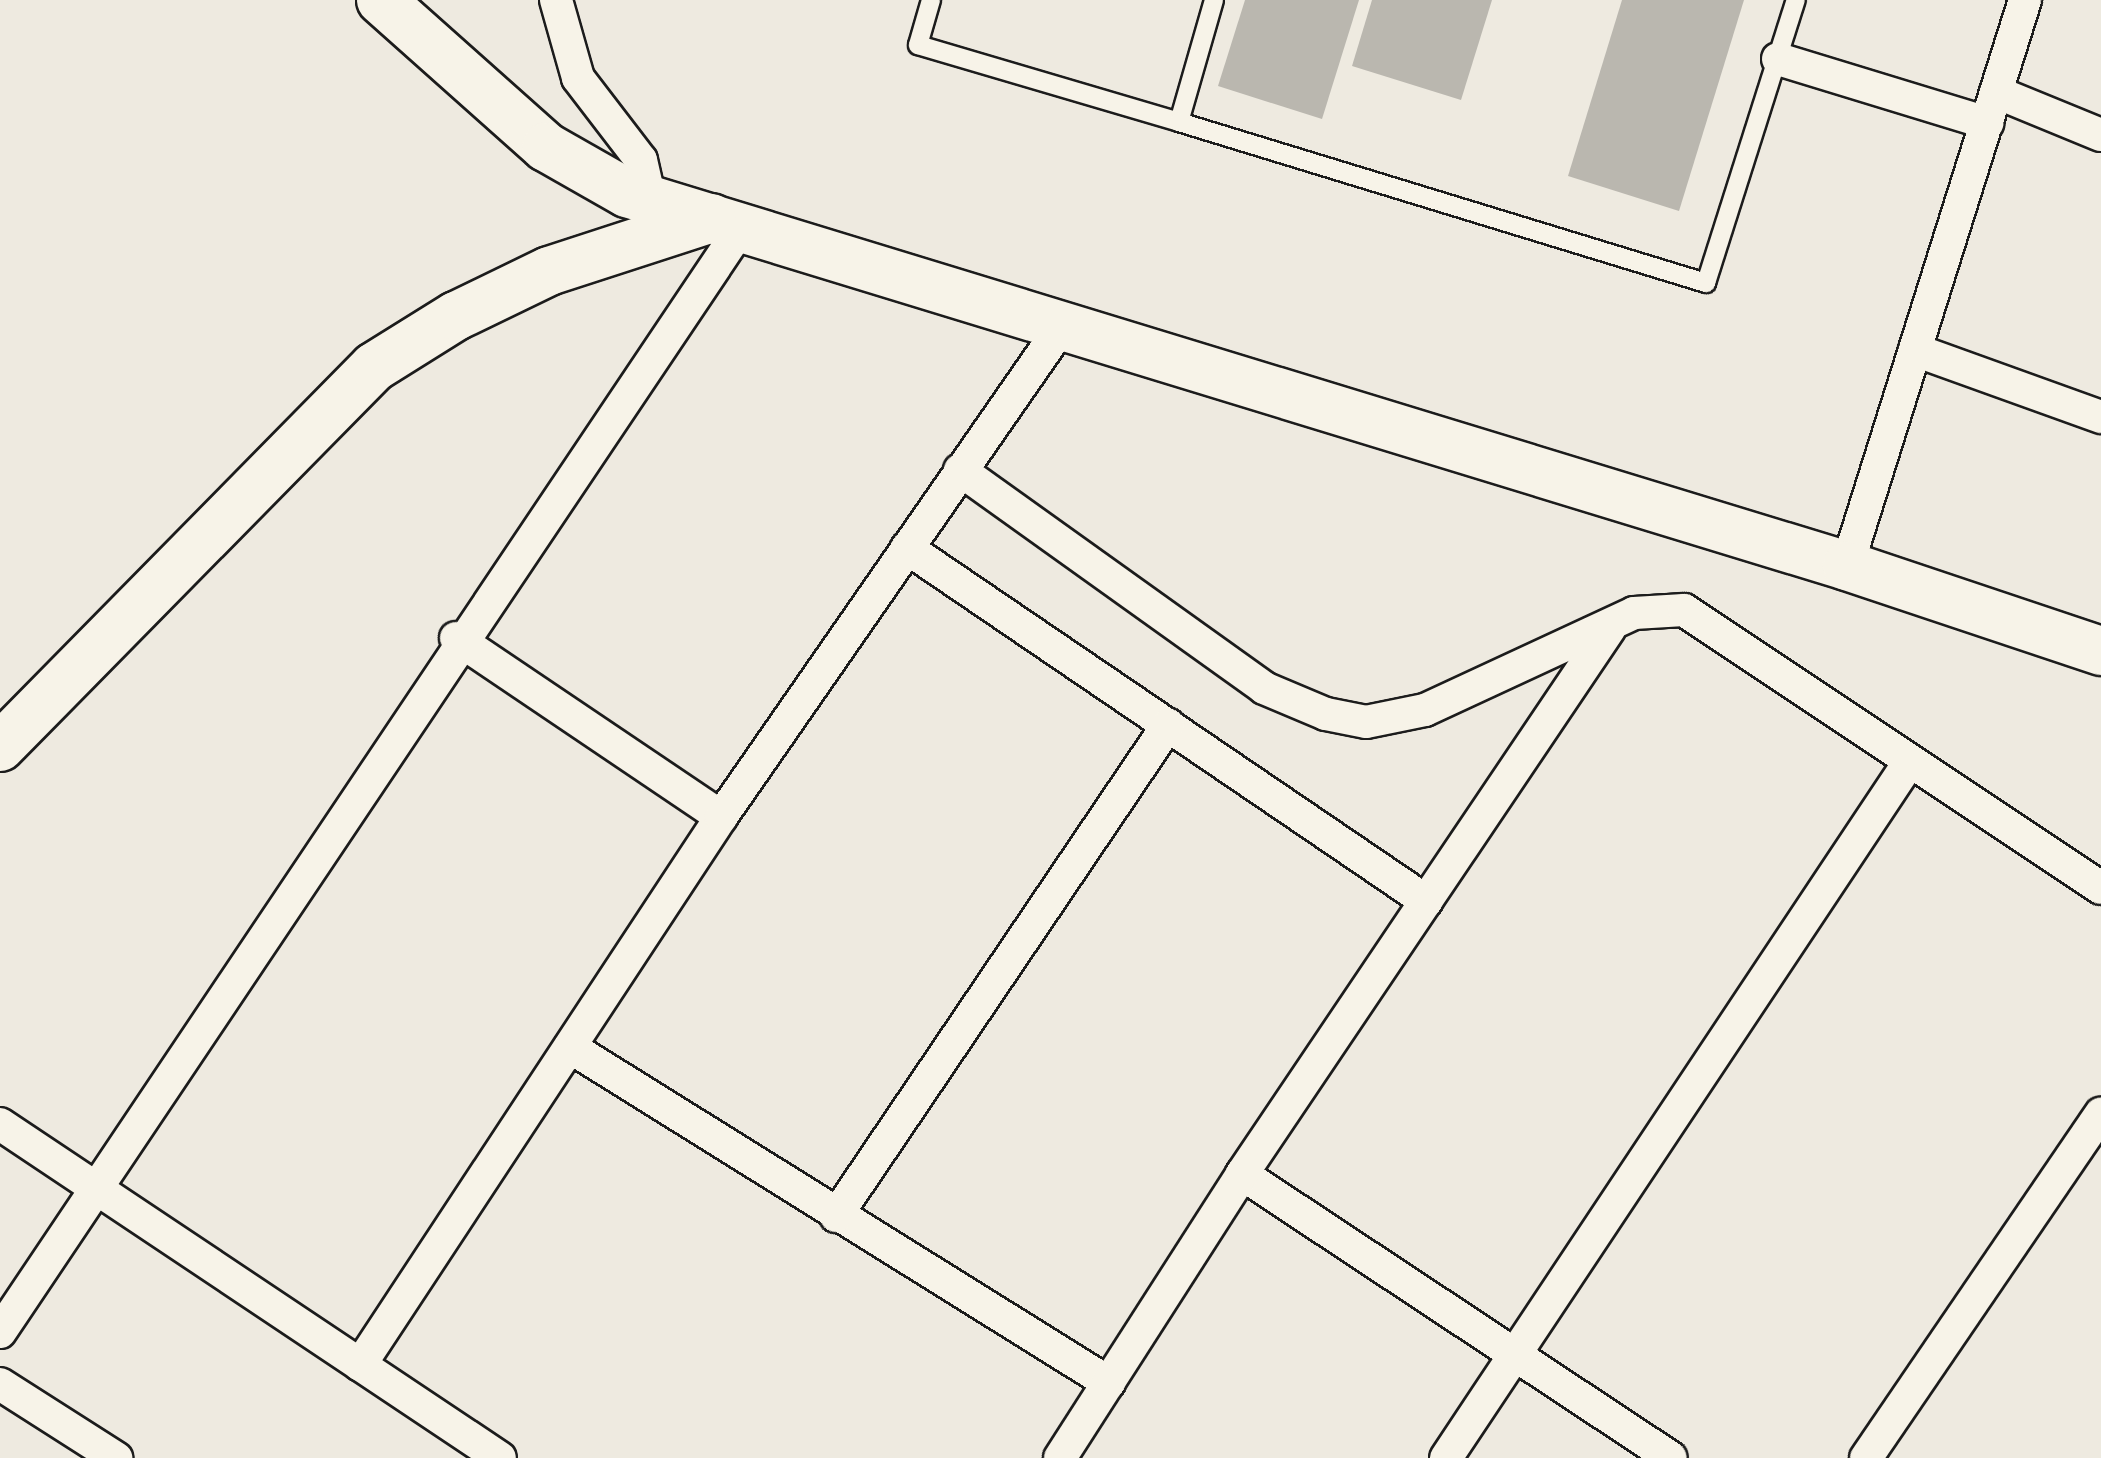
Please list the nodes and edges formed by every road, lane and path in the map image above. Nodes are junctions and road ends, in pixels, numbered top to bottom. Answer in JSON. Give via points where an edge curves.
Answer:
{"nodes":[{"id":1,"x":380,"y":0,"type":"edge"},
{"id":2,"x":556,"y":0,"type":"edge"},
{"id":3,"x":931,"y":0,"type":"edge"},
{"id":4,"x":1214,"y":0,"type":"edge"},
{"id":5,"x":1796,"y":0,"type":"edge"},
{"id":6,"x":2025,"y":0,"type":"edge"},
{"id":7,"x":1778,"y":59,"type":"junction"},
{"id":8,"x":1992,"y":108,"type":"junction"},
{"id":9,"x":1178,"y":122,"type":"junction"},
{"id":10,"x":2101,"y":134,"type":"edge"},
{"id":11,"x":650,"y":200,"type":"junction"},
{"id":12,"x":726,"y":223,"type":"junction"},
{"id":13,"x":1062,"y":326,"type":"junction"},
{"id":14,"x":1915,"y":350,"type":"junction"},
{"id":15,"x":2101,"y":417,"type":"edge"},
{"id":16,"x":960,"y":470,"type":"junction"},
{"id":17,"x":907,"y":548,"type":"junction"},
{"id":18,"x":1848,"y":566,"type":"junction"},
{"id":19,"x":1612,"y":624,"type":"junction"},
{"id":20,"x":459,"y":640,"type":"junction"},
{"id":21,"x":2101,"y":651,"type":"edge"},
{"id":22,"x":1168,"y":725,"type":"junction"},
{"id":23,"x":0,"y":746,"type":"edge"},
{"id":24,"x":1910,"y":761,"type":"junction"},
{"id":25,"x":721,"y":817,"type":"junction"},
{"id":26,"x":2101,"y":888,"type":"edge"},
{"id":27,"x":1426,"y":901,"type":"junction"},
{"id":28,"x":570,"y":1047,"type":"junction"},
{"id":29,"x":2101,"y":1112,"type":"edge"},
{"id":30,"x":0,"y":1124,"type":"edge"},
{"id":31,"x":1242,"y":1174,"type":"junction"},
{"id":32,"x":92,"y":1185,"type":"junction"},
{"id":33,"x":836,"y":1216,"type":"junction"},
{"id":34,"x":0,"y":1332,"type":"edge"},
{"id":35,"x":1515,"y":1354,"type":"junction"},
{"id":36,"x":360,"y":1365,"type":"junction"},
{"id":37,"x":1109,"y":1383,"type":"junction"},
{"id":38,"x":0,"y":1384,"type":"edge"},
{"id":39,"x":116,"y":1458,"type":"edge"},
{"id":40,"x":500,"y":1458,"type":"edge"},
{"id":41,"x":1060,"y":1458,"type":"edge"},
{"id":42,"x":1446,"y":1458,"type":"edge"},
{"id":43,"x":1671,"y":1458,"type":"edge"},
{"id":44,"x":1866,"y":1458,"type":"edge"}],
"edges":[{"from":1,"to":11,"type":"street","via":[[546,147]]},
{"from":2,"to":11,"type":"street","via":[[578,78],[642,160]]},
{"from":3,"to":9,"type":"lane","via":[[918,44]]},
{"from":4,"to":9,"type":"lane"},
{"from":5,"to":7,"type":"lane"},
{"from":6,"to":8,"type":"street"},
{"from":7,"to":8,"type":"street"},
{"from":7,"to":9,"type":"lane","via":[[1706,282]]},
{"from":8,"to":10,"type":"street"},
{"from":8,"to":14,"type":"street"},
{"from":11,"to":12,"type":"street"},
{"from":12,"to":13,"type":"street"},
{"from":12,"to":20,"type":"street"},
{"from":12,"to":23,"type":"street","via":[[549,271],[456,316],[374,368]]},
{"from":13,"to":16,"type":"street"},
{"from":13,"to":18,"type":"street"},
{"from":14,"to":15,"type":"street"},
{"from":14,"to":18,"type":"street"},
{"from":16,"to":17,"type":"street"},
{"from":16,"to":19,"type":"street","via":[[1264,688],[1326,714],[1366,722],[1424,710]]},
{"from":17,"to":22,"type":"street"},
{"from":17,"to":25,"type":"street"},
{"from":18,"to":21,"type":"street"},
{"from":19,"to":24,"type":"street","via":[[1634,614],[1684,610]]},
{"from":19,"to":27,"type":"street"},
{"from":20,"to":25,"type":"street"},
{"from":20,"to":32,"type":"street"},
{"from":22,"to":27,"type":"street"},
{"from":22,"to":33,"type":"street"},
{"from":24,"to":26,"type":"street"},
{"from":24,"to":35,"type":"street"},
{"from":25,"to":28,"type":"street"},
{"from":27,"to":31,"type":"street"},
{"from":28,"to":33,"type":"street"},
{"from":28,"to":36,"type":"street"},
{"from":29,"to":44,"type":"street"},
{"from":30,"to":32,"type":"street"},
{"from":31,"to":35,"type":"street"},
{"from":31,"to":37,"type":"street"},
{"from":32,"to":34,"type":"street"},
{"from":32,"to":36,"type":"street"},
{"from":33,"to":37,"type":"street"},
{"from":35,"to":42,"type":"street"},
{"from":35,"to":43,"type":"street"},
{"from":36,"to":40,"type":"street"},
{"from":37,"to":41,"type":"street"},
{"from":38,"to":39,"type":"street"}]}
